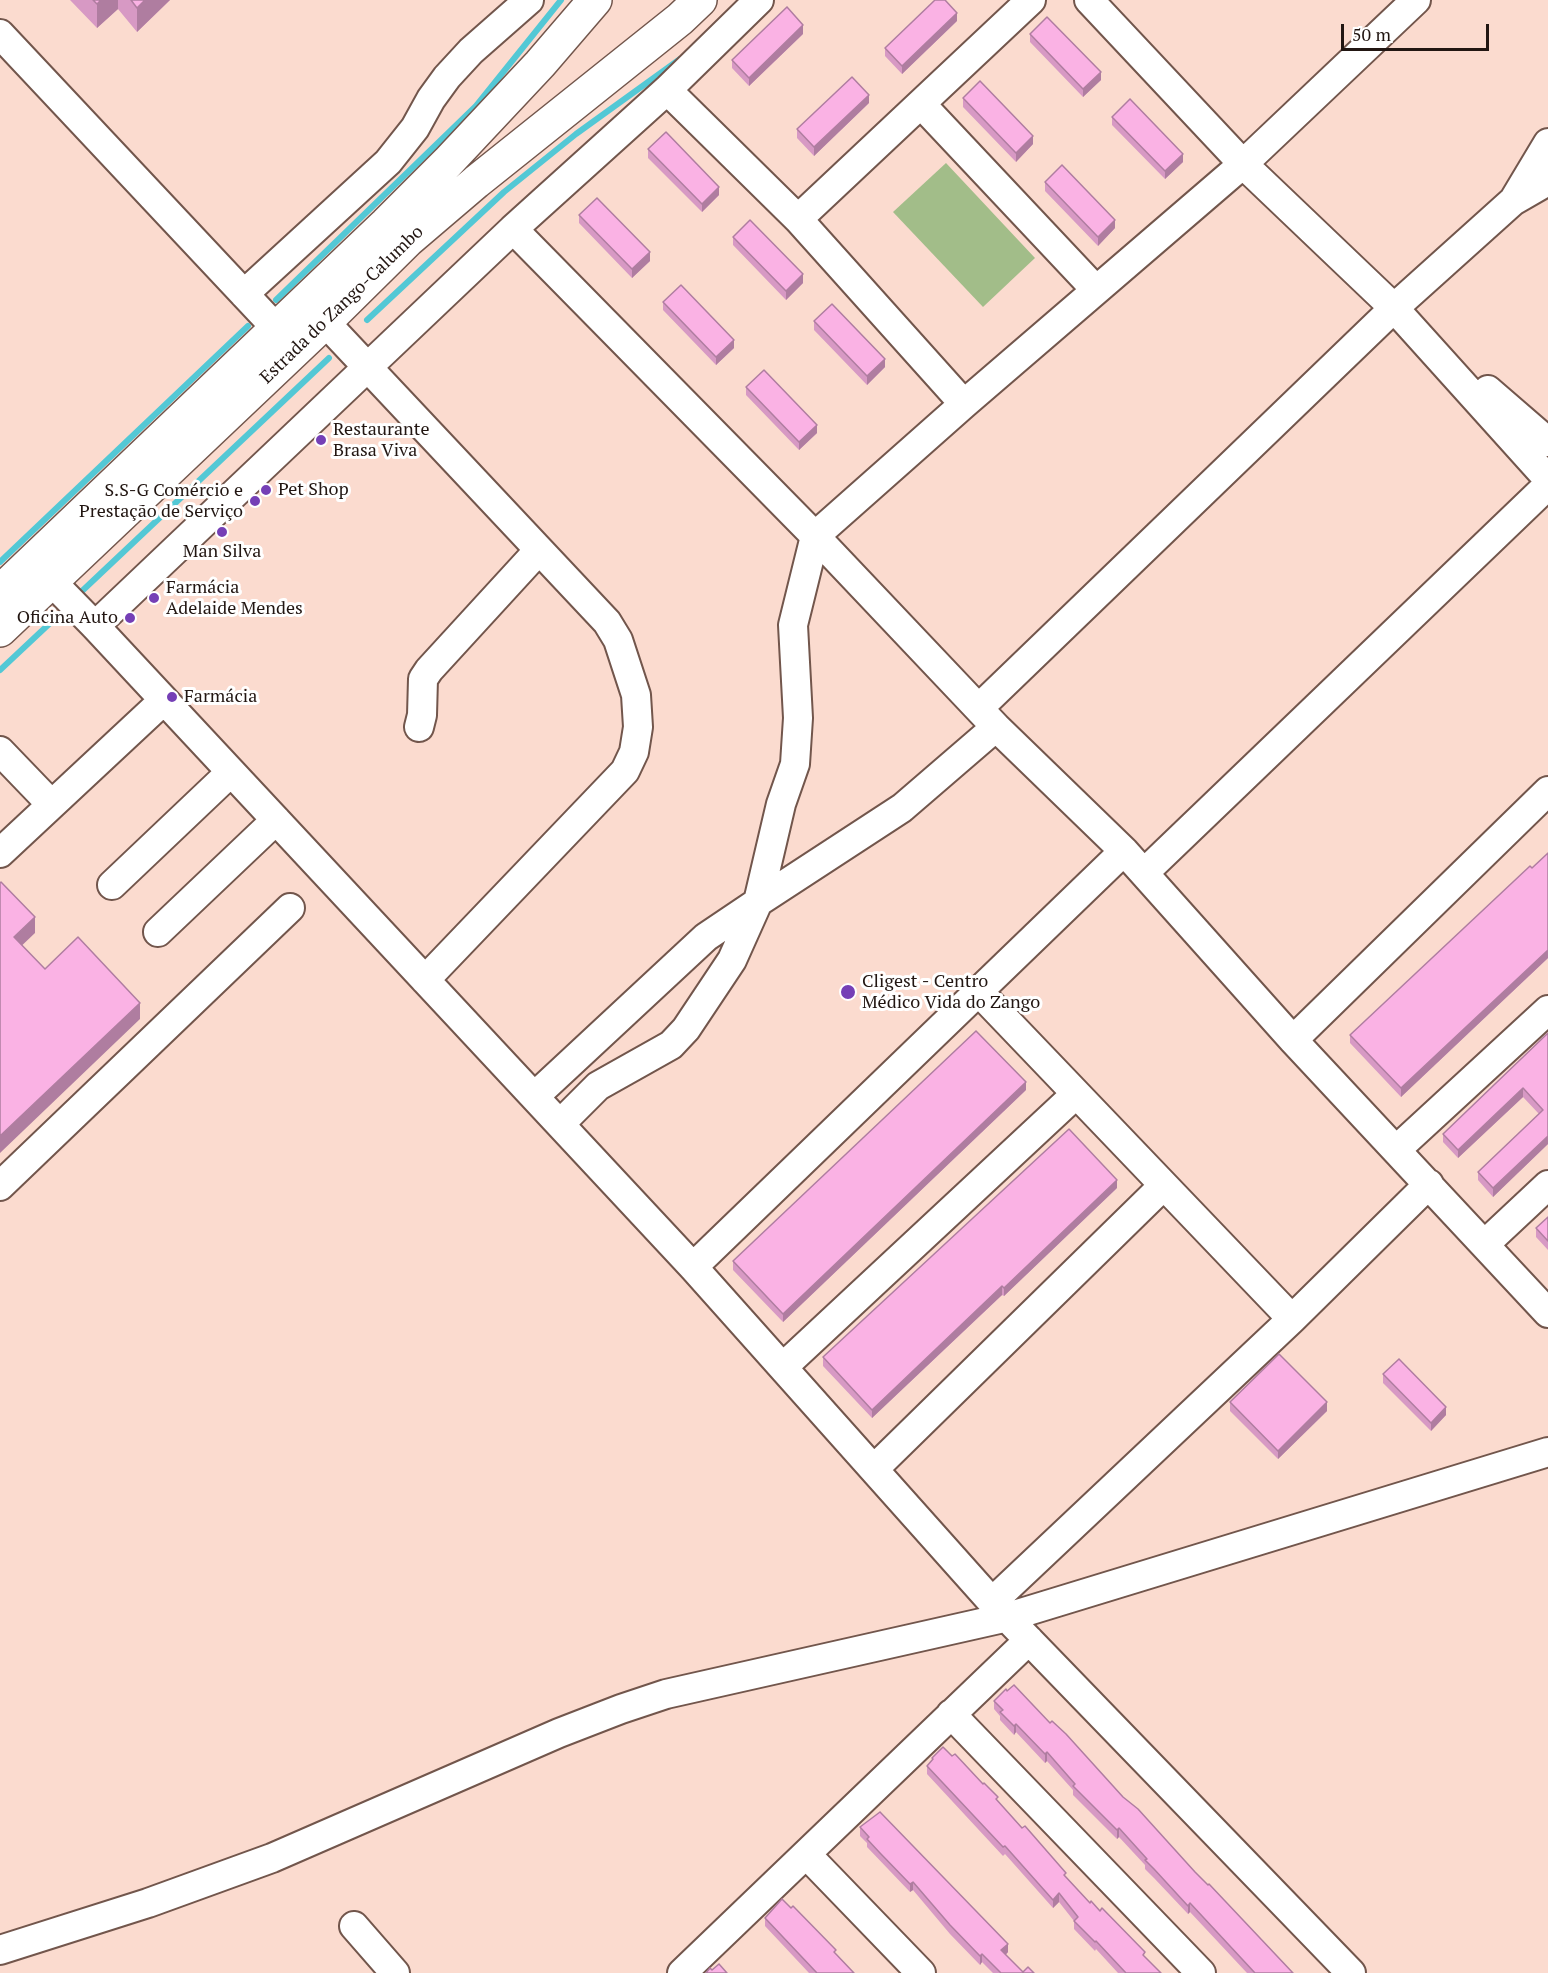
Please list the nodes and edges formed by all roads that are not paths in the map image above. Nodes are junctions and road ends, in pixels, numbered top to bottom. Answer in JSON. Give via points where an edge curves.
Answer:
{"nodes":[{"id":1,"x":530,"y":0,"type":"edge"},
{"id":2,"x":595,"y":0,"type":"edge"},
{"id":3,"x":759,"y":0,"type":"edge"},
{"id":4,"x":1031,"y":0,"type":"edge"},
{"id":5,"x":1089,"y":0,"type":"edge"},
{"id":6,"x":1406,"y":4,"type":"edge"},
{"id":7,"x":688,"y":6,"type":"edge"},
{"id":8,"x":0,"y":34,"type":"edge"},
{"id":9,"x":667,"y":90,"type":"junction"},
{"id":10,"x":921,"y":104,"type":"junction"},
{"id":11,"x":1548,"y":144,"type":"edge"},
{"id":12,"x":1243,"y":164,"type":"junction"},
{"id":13,"x":1548,"y":181,"type":"edge"},
{"id":14,"x":1513,"y":201,"type":"junction"},
{"id":15,"x":798,"y":219,"type":"junction"},
{"id":16,"x":513,"y":229,"type":"junction"},
{"id":17,"x":1096,"y":290,"type":"junction"},
{"id":18,"x":1394,"y":308,"type":"junction"},
{"id":19,"x":261,"y":312,"type":"junction"},
{"id":20,"x":346,"y":344,"type":"junction"},
{"id":21,"x":964,"y":404,"type":"junction"},
{"id":22,"x":1548,"y":441,"type":"edge"},
{"id":23,"x":1548,"y":479,"type":"edge"},
{"id":24,"x":1548,"y":485,"type":"edge"},
{"id":25,"x":815,"y":536,"type":"junction"},
{"id":26,"x":539,"y":550,"type":"junction"},
{"id":27,"x":0,"y":592,"type":"edge"},
{"id":28,"x":73,"y":603,"type":"junction"},
{"id":29,"x":0,"y":630,"type":"edge"},
{"id":30,"x":164,"y":700,"type":"junction"},
{"id":31,"x":987,"y":717,"type":"junction"},
{"id":32,"x":419,"y":727,"type":"dead end"},
{"id":33,"x":0,"y":751,"type":"edge"},
{"id":34,"x":231,"y":772,"type":"junction"},
{"id":35,"x":1548,"y":791,"type":"edge"},
{"id":36,"x":51,"y":804,"type":"junction"},
{"id":37,"x":276,"y":820,"type":"junction"},
{"id":38,"x":4,"y":842,"type":"edge"},
{"id":39,"x":1124,"y":851,"type":"junction"},
{"id":40,"x":1144,"y":873,"type":"junction"},
{"id":41,"x":112,"y":885,"type":"dead end"},
{"id":42,"x":758,"y":902,"type":"junction"},
{"id":43,"x":290,"y":908,"type":"dead end"},
{"id":44,"x":158,"y":932,"type":"dead end"},
{"id":45,"x":425,"y":980,"type":"junction"},
{"id":46,"x":979,"y":992,"type":"junction"},
{"id":47,"x":1548,"y":1010,"type":"edge"},
{"id":48,"x":1293,"y":1040,"type":"junction"},
{"id":49,"x":593,"y":1055,"type":"junction"},
{"id":50,"x":652,"y":1055,"type":"junction"},
{"id":51,"x":598,"y":1086,"type":"junction"},
{"id":52,"x":1076,"y":1094,"type":"junction"},
{"id":53,"x":535,"y":1096,"type":"junction"},
{"id":54,"x":560,"y":1124,"type":"junction"},
{"id":55,"x":1396,"y":1150,"type":"junction"},
{"id":56,"x":1428,"y":1184,"type":"junction"},
{"id":57,"x":1548,"y":1185,"type":"edge"},
{"id":58,"x":0,"y":1186,"type":"edge"},
{"id":59,"x":1163,"y":1186,"type":"junction"},
{"id":60,"x":1485,"y":1244,"type":"junction"},
{"id":61,"x":693,"y":1267,"type":"junction"},
{"id":62,"x":1548,"y":1313,"type":"edge"},
{"id":63,"x":1292,"y":1319,"type":"junction"},
{"id":64,"x":783,"y":1367,"type":"junction"},
{"id":65,"x":1548,"y":1452,"type":"edge"},
{"id":66,"x":874,"y":1469,"type":"junction"},
{"id":67,"x":1000,"y":1609,"type":"junction"},
{"id":68,"x":1029,"y":1640,"type":"junction"},
{"id":69,"x":951,"y":1714,"type":"junction"},
{"id":70,"x":807,"y":1855,"type":"junction"},
{"id":71,"x":354,"y":1926,"type":"dead end"},
{"id":72,"x":0,"y":1950,"type":"edge"},
{"id":73,"x":395,"y":1973,"type":"edge"},
{"id":74,"x":682,"y":1973,"type":"edge"},
{"id":75,"x":921,"y":1973,"type":"edge"},
{"id":76,"x":1202,"y":1973,"type":"edge"},
{"id":77,"x":1352,"y":1973,"type":"edge"}],
"edges":[{"from":1,"to":19,"type":"street","via":[[447,77],[415,128]]},
{"from":2,"to":19,"type":"main road","via":[[448,162]]},
{"from":3,"to":9,"type":"street"},
{"from":4,"to":10,"type":"street"},
{"from":5,"to":12,"type":"street"},
{"from":6,"to":12,"type":"street"},
{"from":7,"to":20,"type":"main road","name":"Estrada do Zango-Calumbo","via":[[408,240]]},
{"from":8,"to":19,"type":"street"},
{"from":9,"to":15,"type":"street"},
{"from":9,"to":16,"type":"street"},
{"from":10,"to":15,"type":"street"},
{"from":10,"to":17,"type":"street"},
{"from":11,"to":14,"type":"street"},
{"from":12,"to":17,"type":"street"},
{"from":12,"to":18,"type":"street"},
{"from":13,"to":14,"type":"street"},
{"from":14,"to":18,"type":"street"},
{"from":15,"to":21,"type":"street"},
{"from":16,"to":20,"type":"street"},
{"from":16,"to":25,"type":"street"},
{"from":17,"to":21,"type":"street"},
{"from":18,"to":22,"type":"street"},
{"from":18,"to":23,"type":"street"},
{"from":18,"to":31,"type":"street"},
{"from":19,"to":27,"type":"main road"},
{"from":20,"to":26,"type":"street"},
{"from":20,"to":28,"type":"main road","name":"Estrada do Zango-Calumbo"},
{"from":20,"to":28,"type":"street"},
{"from":21,"to":25,"type":"street"},
{"from":24,"to":40,"type":"street"},
{"from":25,"to":31,"type":"street"},
{"from":25,"to":42,"type":"street","via":[[793,625],[798,718],[795,764],[781,804]]},
{"from":26,"to":32,"type":"street","via":[[429,670],[423,679]]},
{"from":26,"to":45,"type":"street","via":[[618,640],[636,695],[638,727],[634,752],[625,771]]},
{"from":28,"to":29,"type":"main road","name":"Estrada do Zango-Calumbo"},
{"from":28,"to":30,"type":"street"},
{"from":30,"to":34,"type":"street"},
{"from":30,"to":36,"type":"street"},
{"from":31,"to":39,"type":"street"},
{"from":31,"to":42,"type":"street","via":[[902,808]]},
{"from":33,"to":36,"type":"street"},
{"from":34,"to":37,"type":"street"},
{"from":34,"to":41,"type":"street"},
{"from":35,"to":48,"type":"street"},
{"from":36,"to":38,"type":"street"},
{"from":37,"to":44,"type":"street"},
{"from":37,"to":45,"type":"street"},
{"from":39,"to":40,"type":"street"},
{"from":39,"to":46,"type":"street"},
{"from":40,"to":48,"type":"street"},
{"from":42,"to":49,"type":"street","via":[[706,937],[617,1019]]},
{"from":42,"to":50,"type":"street","via":[[732,960],[686,1029],[671,1045]]},
{"from":43,"to":58,"type":"street"},
{"from":45,"to":53,"type":"street"},
{"from":46,"to":52,"type":"street"},
{"from":46,"to":61,"type":"street"},
{"from":47,"to":55,"type":"street"},
{"from":48,"to":55,"type":"street"},
{"from":49,"to":50,"type":"street"},
{"from":49,"to":51,"type":"street"},
{"from":49,"to":53,"type":"street"},
{"from":50,"to":51,"type":"street"},
{"from":51,"to":54,"type":"street"},
{"from":52,"to":59,"type":"street"},
{"from":52,"to":64,"type":"street"},
{"from":53,"to":54,"type":"street"},
{"from":54,"to":61,"type":"street"},
{"from":55,"to":56,"type":"street"},
{"from":56,"to":60,"type":"street"},
{"from":56,"to":63,"type":"street"},
{"from":57,"to":60,"type":"street"},
{"from":59,"to":63,"type":"street"},
{"from":59,"to":66,"type":"street"},
{"from":60,"to":62,"type":"street"},
{"from":61,"to":64,"type":"street"},
{"from":63,"to":67,"type":"street"},
{"from":64,"to":66,"type":"street"},
{"from":65,"to":67,"type":"street"},
{"from":66,"to":67,"type":"street"},
{"from":67,"to":68,"type":"street"},
{"from":67,"to":72,"type":"street","via":[[666,1694],[621,1709],[272,1858]]},
{"from":68,"to":69,"type":"street"},
{"from":68,"to":77,"type":"street"},
{"from":69,"to":70,"type":"street"},
{"from":69,"to":76,"type":"street"},
{"from":70,"to":74,"type":"street"},
{"from":70,"to":75,"type":"street"},
{"from":71,"to":73,"type":"street"}]}
